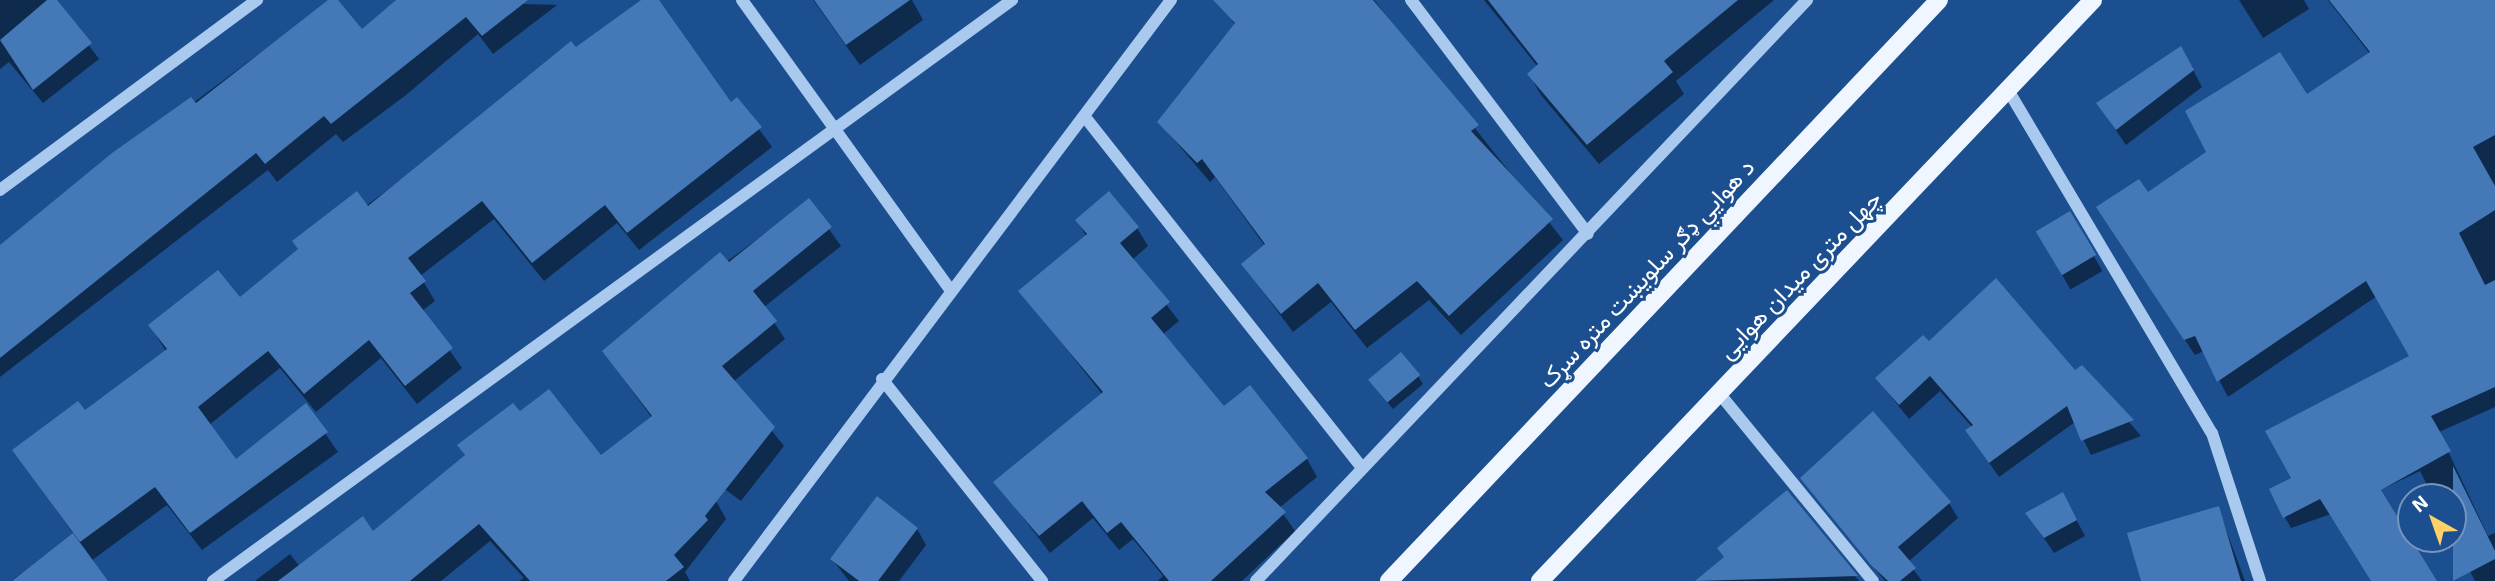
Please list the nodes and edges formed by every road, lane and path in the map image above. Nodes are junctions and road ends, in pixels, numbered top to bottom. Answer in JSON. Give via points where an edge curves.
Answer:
{"nodes":[{"id":1,"x":257,"y":0,"type":"edge"},
{"id":2,"x":742,"y":0,"type":"edge"},
{"id":3,"x":1012,"y":0,"type":"edge"},
{"id":4,"x":1171,"y":0,"type":"edge"},
{"id":5,"x":1411,"y":0,"type":"edge"},
{"id":6,"x":1807,"y":0,"type":"edge"},
{"id":7,"x":1939,"y":0,"type":"edge"},
{"id":8,"x":2093,"y":0,"type":"edge"},
{"id":9,"x":2008,"y":90,"type":"junction"},
{"id":10,"x":1085,"y":117,"type":"junction"},
{"id":11,"x":834,"y":128,"type":"junction"},
{"id":12,"x":0,"y":190,"type":"edge"},
{"id":13,"x":1588,"y":234,"type":"junction"},
{"id":14,"x":949,"y":288,"type":"junction"},
{"id":15,"x":882,"y":379,"type":"junction"},
{"id":16,"x":1719,"y":393,"type":"junction"},
{"id":17,"x":1361,"y":467,"type":"junction"},
{"id":18,"x":213,"y":581,"type":"edge"},
{"id":19,"x":734,"y":581,"type":"edge"},
{"id":20,"x":1042,"y":581,"type":"edge"},
{"id":21,"x":1256,"y":581,"type":"edge"},
{"id":22,"x":1390,"y":581,"type":"edge"},
{"id":23,"x":1540,"y":581,"type":"edge"},
{"id":24,"x":1873,"y":581,"type":"edge"},
{"id":25,"x":2260,"y":581,"type":"edge"}],
"edges":[{"from":1,"to":12,"type":"street"},
{"from":2,"to":11,"type":"street"},
{"from":3,"to":11,"type":"street"},
{"from":4,"to":10,"type":"street"},
{"from":5,"to":13,"type":"street"},
{"from":6,"to":13,"type":"street"},
{"from":7,"to":22,"type":"main road","name":"د هوايي ډګر سلویښت متره سړک"},
{"from":8,"to":9,"type":"main road","name":"چهل متری میدان هوایی"},
{"from":9,"to":16,"type":"main road","name":"چهل متری میدان هوایی"},
{"from":9,"to":25,"type":"street","via":[[2212,433]]},
{"from":10,"to":14,"type":"street"},
{"from":10,"to":17,"type":"street"},
{"from":11,"to":14,"type":"street"},
{"from":11,"to":18,"type":"street"},
{"from":13,"to":17,"type":"street"},
{"from":14,"to":15,"type":"street"},
{"from":15,"to":19,"type":"street"},
{"from":15,"to":20,"type":"street"},
{"from":16,"to":23,"type":"main road","name":"چهل متری میدان هوایی"},
{"from":16,"to":24,"type":"street"},
{"from":17,"to":21,"type":"street"}]}
